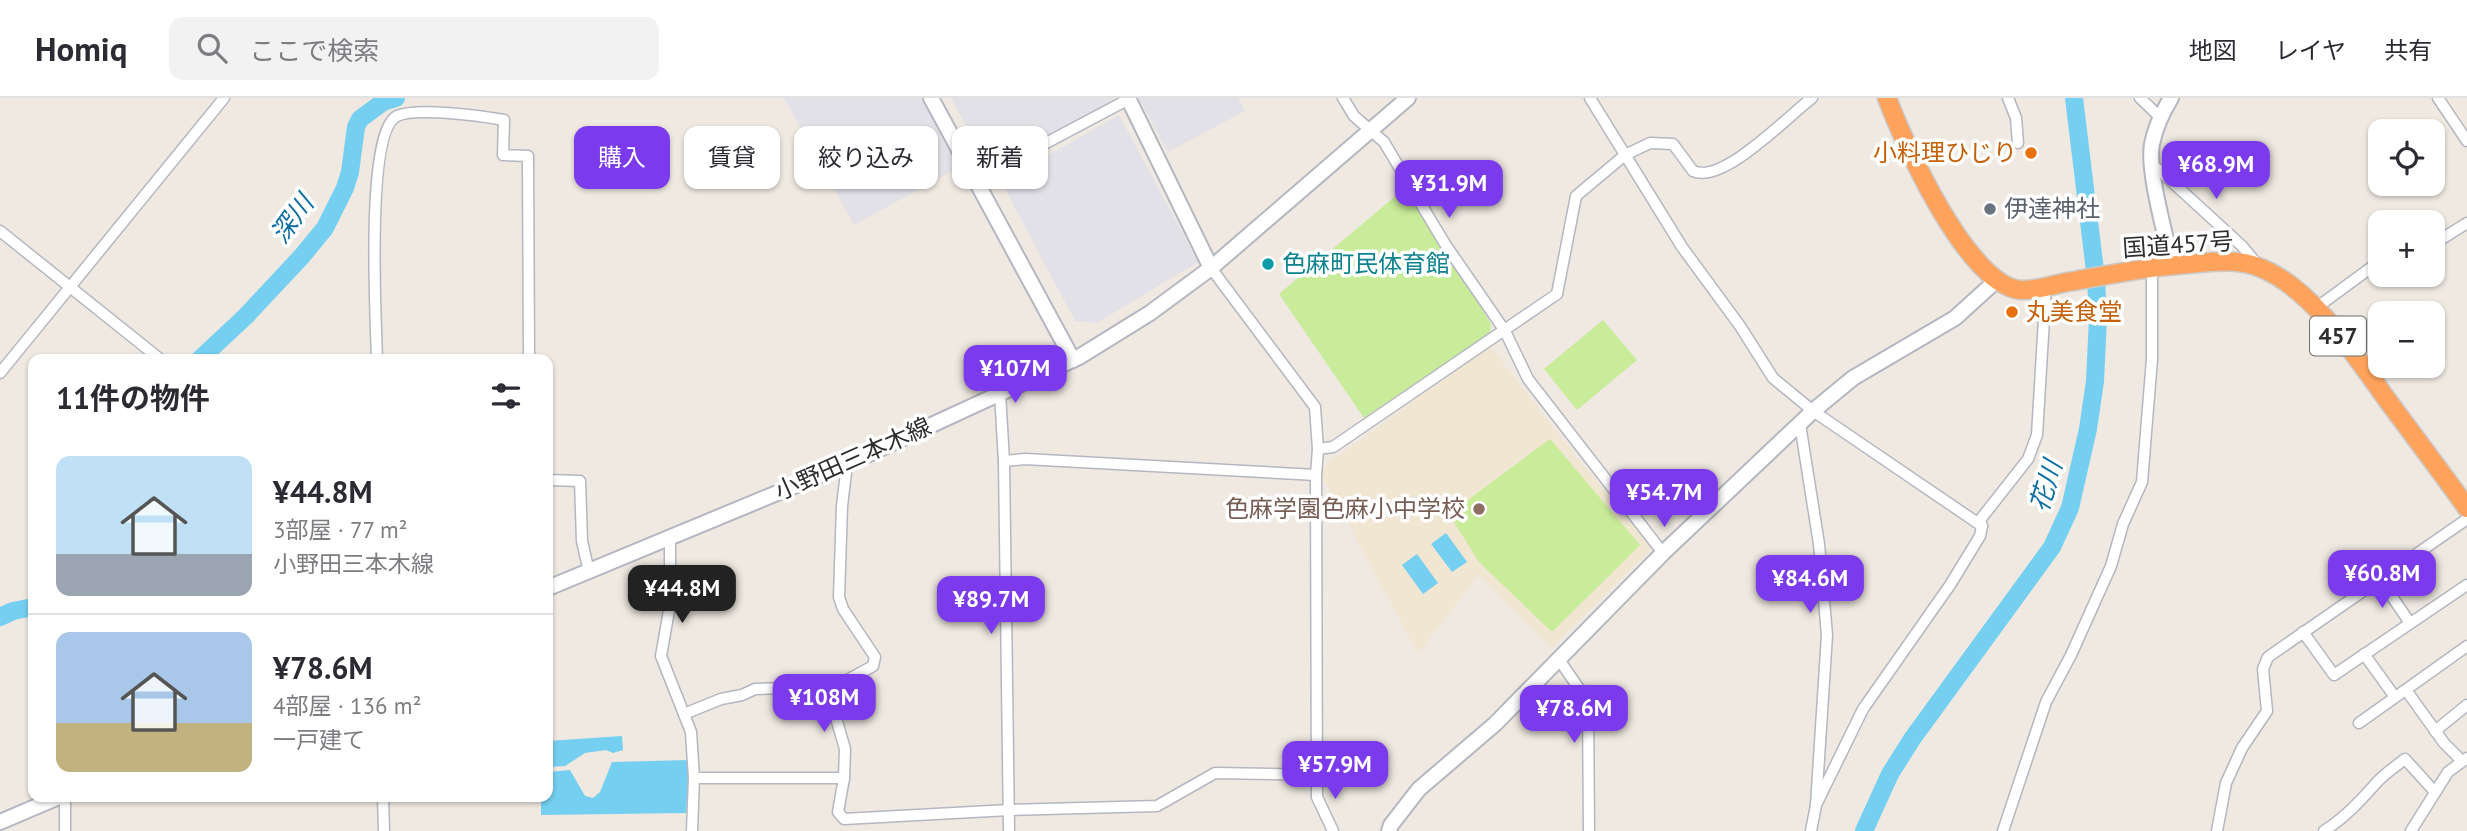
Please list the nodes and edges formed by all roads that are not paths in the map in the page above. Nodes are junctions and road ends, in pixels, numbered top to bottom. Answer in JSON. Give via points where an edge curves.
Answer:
{"nodes":[{"id":1,"x":225,"y":98,"type":"edge"},
{"id":2,"x":931,"y":98,"type":"edge"},
{"id":3,"x":1128,"y":98,"type":"edge"},
{"id":4,"x":1343,"y":98,"type":"edge"},
{"id":5,"x":1408,"y":98,"type":"edge"},
{"id":6,"x":1590,"y":98,"type":"edge"},
{"id":7,"x":1812,"y":98,"type":"edge"},
{"id":8,"x":1887,"y":98,"type":"edge"},
{"id":9,"x":2008,"y":98,"type":"edge"},
{"id":10,"x":2140,"y":98,"type":"edge"},
{"id":11,"x":2171,"y":98,"type":"edge"},
{"id":12,"x":2438,"y":98,"type":"edge"},
{"id":13,"x":2161,"y":118,"type":"junction"},
{"id":14,"x":1370,"y":130,"type":"junction"},
{"id":15,"x":952,"y":136,"type":"edge"},
{"id":16,"x":1048,"y":141,"type":"edge"},
{"id":17,"x":2467,"y":141,"type":"edge"},
{"id":18,"x":2018,"y":144,"type":"dead end"},
{"id":19,"x":1625,"y":155,"type":"junction"},
{"id":20,"x":2152,"y":168,"type":"junction"},
{"id":21,"x":981,"y":189,"type":"edge"},
{"id":22,"x":2467,"y":223,"type":"edge"},
{"id":23,"x":0,"y":231,"type":"edge"},
{"id":24,"x":2445,"y":237,"type":"edge"},
{"id":25,"x":2172,"y":265,"type":"junction"},
{"id":26,"x":2152,"y":267,"type":"junction"},
{"id":27,"x":2259,"y":267,"type":"junction"},
{"id":28,"x":1210,"y":268,"type":"junction"},
{"id":29,"x":2368,"y":270,"type":"edge"},
{"id":30,"x":1998,"y":279,"type":"junction"},
{"id":31,"x":68,"y":286,"type":"junction"},
{"id":32,"x":2046,"y":286,"type":"junction"},
{"id":33,"x":2316,"y":308,"type":"junction"},
{"id":34,"x":1505,"y":331,"type":"junction"},
{"id":35,"x":154,"y":354,"type":"edge"},
{"id":36,"x":377,"y":354,"type":"edge"},
{"id":37,"x":529,"y":354,"type":"edge"},
{"id":38,"x":1073,"y":360,"type":"junction"},
{"id":39,"x":0,"y":373,"type":"edge"},
{"id":40,"x":1000,"y":393,"type":"junction"},
{"id":41,"x":1813,"y":411,"type":"junction"},
{"id":42,"x":1800,"y":424,"type":"junction"},
{"id":43,"x":1318,"y":450,"type":"junction"},
{"id":44,"x":1004,"y":461,"type":"junction"},
{"id":45,"x":846,"y":464,"type":"junction"},
{"id":46,"x":1316,"y":475,"type":"junction"},
{"id":47,"x":553,"y":480,"type":"edge"},
{"id":48,"x":2467,"y":508,"type":"edge"},
{"id":49,"x":2467,"y":519,"type":"edge"},
{"id":50,"x":1982,"y":526,"type":"junction"},
{"id":51,"x":670,"y":537,"type":"junction"},
{"id":52,"x":1663,"y":553,"type":"junction"},
{"id":53,"x":589,"y":572,"type":"junction"},
{"id":54,"x":2379,"y":579,"type":"junction"},
{"id":55,"x":2467,"y":585,"type":"edge"},
{"id":56,"x":553,"y":586,"type":"edge"},
{"id":57,"x":2410,"y":623,"type":"junction"},
{"id":58,"x":2303,"y":632,"type":"junction"},
{"id":59,"x":2467,"y":646,"type":"edge"},
{"id":60,"x":2364,"y":654,"type":"junction"},
{"id":61,"x":1558,"y":658,"type":"junction"},
{"id":62,"x":827,"y":687,"type":"junction"},
{"id":63,"x":2406,"y":690,"type":"junction"},
{"id":64,"x":2395,"y":697,"type":"junction"},
{"id":65,"x":2467,"y":705,"type":"edge"},
{"id":66,"x":684,"y":714,"type":"junction"},
{"id":67,"x":2359,"y":723,"type":"dead end"},
{"id":68,"x":2435,"y":730,"type":"junction"},
{"id":69,"x":2465,"y":760,"type":"edge"},
{"id":70,"x":1319,"y":775,"type":"junction"},
{"id":71,"x":694,"y":778,"type":"junction"},
{"id":72,"x":844,"y":778,"type":"junction"},
{"id":73,"x":2434,"y":791,"type":"junction"},
{"id":74,"x":48,"y":802,"type":"edge"},
{"id":75,"x":63,"y":802,"type":"edge"},
{"id":76,"x":383,"y":802,"type":"edge"},
{"id":77,"x":1816,"y":805,"type":"junction"},
{"id":78,"x":1009,"y":810,"type":"junction"},
{"id":79,"x":0,"y":822,"type":"edge"},
{"id":80,"x":65,"y":831,"type":"edge"},
{"id":81,"x":384,"y":831,"type":"edge"},
{"id":82,"x":692,"y":831,"type":"edge"},
{"id":83,"x":1009,"y":831,"type":"edge"},
{"id":84,"x":1333,"y":831,"type":"edge"},
{"id":85,"x":1389,"y":831,"type":"edge"},
{"id":86,"x":1589,"y":831,"type":"edge"},
{"id":87,"x":1811,"y":831,"type":"edge"},
{"id":88,"x":2003,"y":831,"type":"edge"},
{"id":89,"x":2217,"y":831,"type":"edge"},
{"id":90,"x":2324,"y":831,"type":"edge"},
{"id":91,"x":2411,"y":831,"type":"edge"}],
"edges":[{"from":1,"to":31,"type":"street"},
{"from":2,"to":15,"type":"street"},
{"from":3,"to":16,"type":"street"},
{"from":3,"to":28,"type":"street"},
{"from":4,"to":14,"type":"street"},
{"from":5,"to":14,"type":"street","name":"小野田三本木線"},
{"from":6,"to":19,"type":"street"},
{"from":7,"to":19,"type":"street","via":[[1768,137],[1707,174],[1693,171],[1672,144],[1650,143]]},
{"from":8,"to":30,"type":"highway","name":"国道457号","number":"457","via":[[1921,175],[1949,223],[1971,254]]},
{"from":9,"to":18,"type":"street","via":[[2016,118]]},
{"from":10,"to":13,"type":"street"},
{"from":11,"to":13,"type":"street"},
{"from":12,"to":17,"type":"street"},
{"from":13,"to":20,"type":"street","via":[[2152,145]]},
{"from":14,"to":28,"type":"street","name":"小野田三本木線"},
{"from":14,"to":34,"type":"street","via":[[1384,142],[1445,244]]},
{"from":19,"to":34,"type":"street","via":[[1576,196],[1558,294]]},
{"from":19,"to":41,"type":"street","via":[[1773,378]]},
{"from":20,"to":25,"type":"street"},
{"from":20,"to":27,"type":"street","via":[[2242,246]]},
{"from":21,"to":38,"type":"street"},
{"from":22,"to":24,"type":"street"},
{"from":23,"to":31,"type":"street"},
{"from":25,"to":26,"type":"highway","name":"国道457号","number":"457"},
{"from":25,"to":27,"type":"highway","name":"国道457号","number":"457","via":[[2225,262]]},
{"from":26,"to":32,"type":"highway","name":"国道457号","number":"457"},
{"from":26,"to":88,"type":"street","via":[[2152,359],[2143,482],[2123,524],[2111,566],[2046,702]]},
{"from":27,"to":33,"type":"highway","name":"国道457号","number":"457"},
{"from":28,"to":38,"type":"street","name":"小野田三本木線","via":[[1150,313]]},
{"from":28,"to":43,"type":"street","via":[[1315,407]]},
{"from":29,"to":33,"type":"street"},
{"from":30,"to":32,"type":"highway","name":"国道457号","number":"457","via":[[2019,290]]},
{"from":30,"to":41,"type":"street","via":[[1955,318],[1853,378]]},
{"from":31,"to":35,"type":"street"},
{"from":31,"to":39,"type":"street"},
{"from":32,"to":50,"type":"street","via":[[2037,435],[2028,459],[1980,520]]},
{"from":33,"to":48,"type":"highway","name":"国道457号","number":"457"},
{"from":34,"to":43,"type":"street","via":[[1333,447]]},
{"from":34,"to":52,"type":"street","via":[[1528,379]]},
{"from":36,"to":37,"type":"street","via":[[375,236],[380,146],[396,117],[423,113],[504,120],[503,155],[528,156]]},
{"from":38,"to":40,"type":"street","name":"小野田三本木線"},
{"from":40,"to":44,"type":"street"},
{"from":40,"to":45,"type":"street","name":"小野田三本木線"},
{"from":41,"to":42,"type":"street"},
{"from":41,"to":50,"type":"street"},
{"from":42,"to":52,"type":"street"},
{"from":42,"to":77,"type":"street","via":[[1819,544],[1827,635]]},
{"from":43,"to":46,"type":"street"},
{"from":44,"to":46,"type":"street"},
{"from":44,"to":78,"type":"street"},
{"from":45,"to":51,"type":"street","name":"小野田三本木線"},
{"from":45,"to":62,"type":"street","via":[[839,597],[875,657],[873,666]]},
{"from":46,"to":70,"type":"street"},
{"from":47,"to":53,"type":"street","via":[[580,481],[582,541]]},
{"from":49,"to":54,"type":"street"},
{"from":50,"to":77,"type":"street","via":[[1950,585],[1863,709]]},
{"from":51,"to":53,"type":"street","name":"小野田三本木線"},
{"from":51,"to":66,"type":"street","via":[[670,605],[661,656]]},
{"from":52,"to":61,"type":"street"},
{"from":53,"to":56,"type":"street","name":"小野田三本木線"},
{"from":54,"to":57,"type":"street"},
{"from":54,"to":58,"type":"street"},
{"from":55,"to":57,"type":"street"},
{"from":57,"to":60,"type":"street"},
{"from":58,"to":60,"type":"street","via":[[2334,675]]},
{"from":58,"to":89,"type":"street","via":[[2265,662],[2267,711],[2249,735],[2226,783]]},
{"from":59,"to":63,"type":"street"},
{"from":60,"to":64,"type":"street"},
{"from":61,"to":85,"type":"street","via":[[1495,724],[1419,789]]},
{"from":61,"to":86,"type":"street","via":[[1588,702]]},
{"from":62,"to":66,"type":"street","via":[[755,689]]},
{"from":62,"to":72,"type":"street","via":[[845,749]]},
{"from":63,"to":64,"type":"street"},
{"from":63,"to":68,"type":"street"},
{"from":64,"to":67,"type":"street"},
{"from":65,"to":68,"type":"street"},
{"from":66,"to":71,"type":"street","via":[[691,732]]},
{"from":68,"to":69,"type":"street"},
{"from":69,"to":73,"type":"street","via":[[2448,772]]},
{"from":70,"to":78,"type":"street","via":[[1215,773],[1157,806]]},
{"from":70,"to":84,"type":"street","via":[[1319,803]]},
{"from":71,"to":72,"type":"street"},
{"from":71,"to":82,"type":"street"},
{"from":72,"to":78,"type":"street","via":[[838,812],[844,819]]},
{"from":73,"to":90,"type":"street","via":[[2405,759],[2341,821]]},
{"from":73,"to":91,"type":"street"},
{"from":74,"to":79,"type":"street"},
{"from":75,"to":80,"type":"street"},
{"from":76,"to":81,"type":"street"},
{"from":77,"to":87,"type":"street"},
{"from":78,"to":83,"type":"street"}]}
